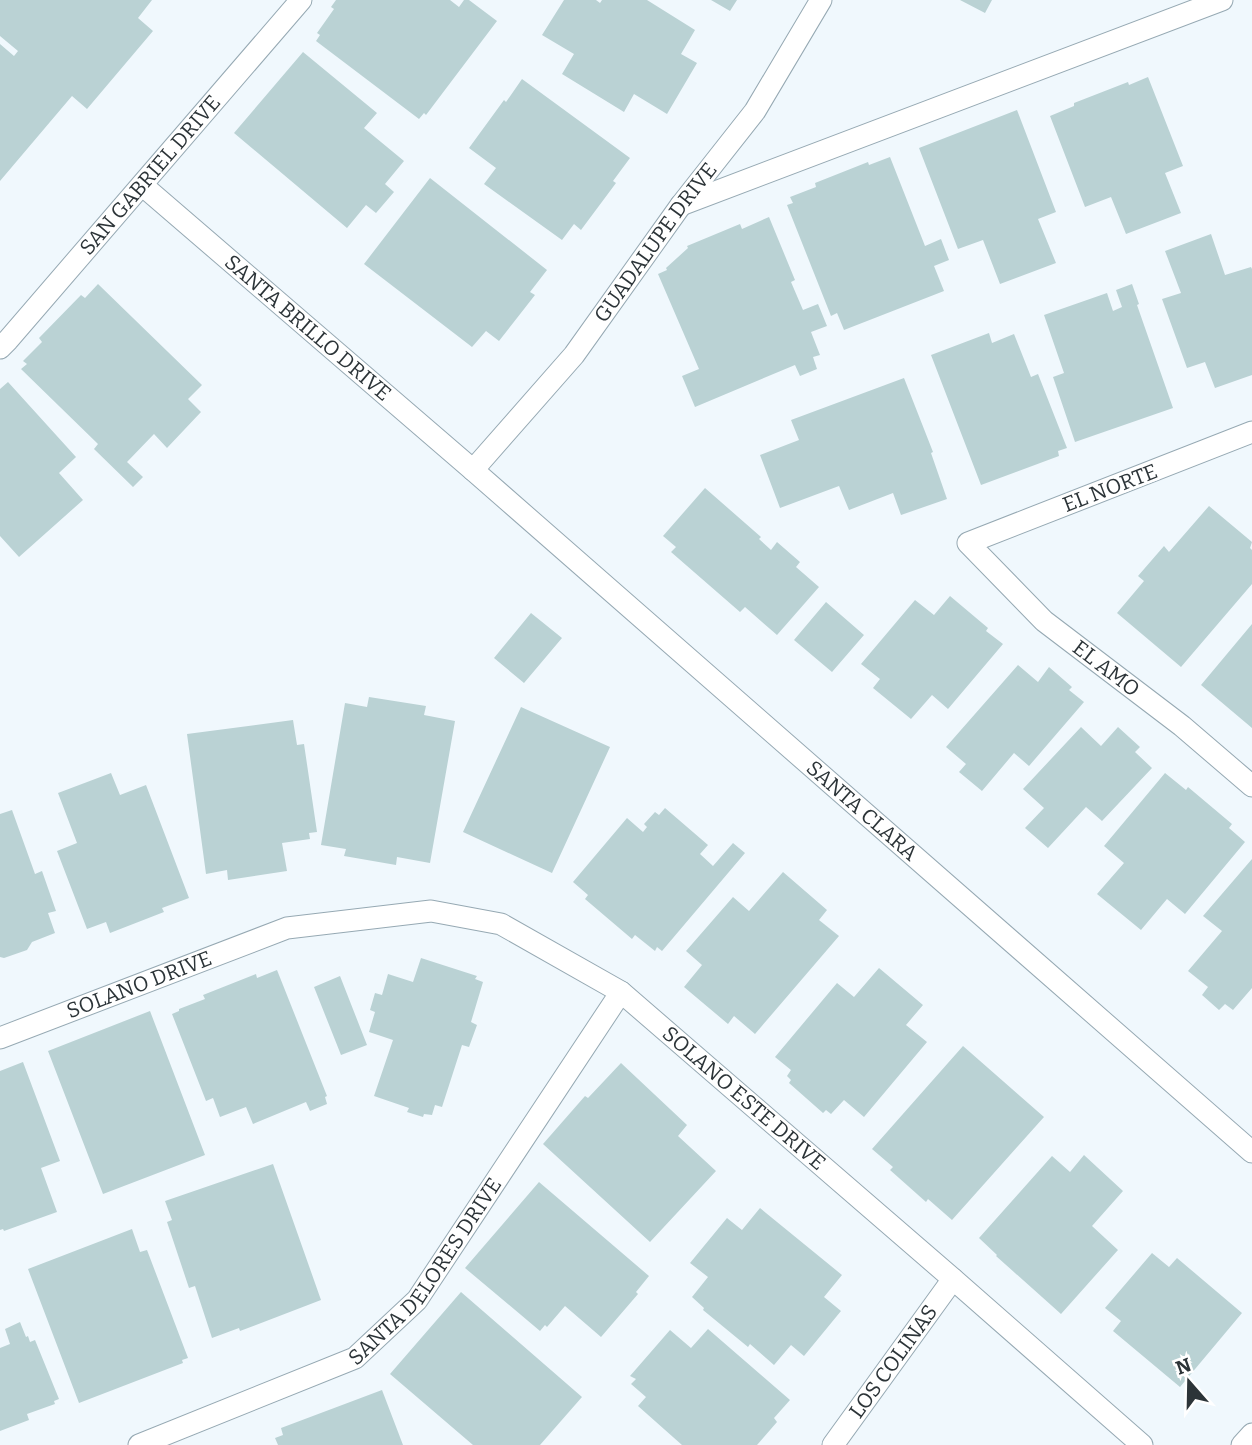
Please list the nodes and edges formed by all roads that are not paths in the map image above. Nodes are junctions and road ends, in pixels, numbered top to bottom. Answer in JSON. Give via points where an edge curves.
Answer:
{"nodes":[{"id":1,"x":301,"y":0,"type":"edge"},
{"id":2,"x":821,"y":0,"type":"edge"},
{"id":3,"x":1222,"y":0,"type":"edge"},
{"id":4,"x":142,"y":185,"type":"junction"},
{"id":5,"x":681,"y":205,"type":"junction"},
{"id":6,"x":0,"y":348,"type":"edge"},
{"id":7,"x":1252,"y":432,"type":"edge"},
{"id":8,"x":473,"y":470,"type":"junction"},
{"id":9,"x":968,"y":543,"type":"joint"},
{"id":10,"x":1252,"y":786,"type":"edge"},
{"id":11,"x":278,"y":931,"type":"joint"},
{"id":12,"x":621,"y":992,"type":"junction"},
{"id":13,"x":0,"y":1038,"type":"edge"},
{"id":14,"x":1252,"y":1152,"type":"edge"},
{"id":15,"x":953,"y":1279,"type":"junction"},
{"id":16,"x":1252,"y":1434,"type":"edge"},
{"id":17,"x":139,"y":1445,"type":"edge"},
{"id":18,"x":833,"y":1445,"type":"edge"},
{"id":19,"x":1142,"y":1445,"type":"edge"},
{"id":20,"x":1242,"y":1445,"type":"edge"}],
"edges":[{"from":1,"to":4,"type":"lane","name":"SAN GABRIEL DRIVE"},
{"from":2,"to":5,"type":"lane","name":"GUADALUPE DRIVE","via":[[755,111]]},
{"from":3,"to":5,"type":"lane"},
{"from":4,"to":6,"type":"lane","name":"SAN GABRIEL DRIVE"},
{"from":4,"to":8,"type":"lane","name":"SANTA BRILLO DRIVE"},
{"from":5,"to":8,"type":"lane","name":"GUADALUPE DRIVE","via":[[574,355]]},
{"from":7,"to":9,"type":"lane","name":"EL NORTE"},
{"from":8,"to":14,"type":"lane","name":"SANTA CLARA"},
{"from":9,"to":10,"type":"lane","name":"EL AMO","via":[[1044,621],[1182,726]]},
{"from":11,"to":12,"type":"lane","name":"SOLANO ESTE DRIVE","via":[[431,911],[501,924]]},
{"from":11,"to":13,"type":"lane","name":"SOLANO DRIVE"},
{"from":12,"to":15,"type":"lane","name":"SOLANO ESTE DRIVE"},
{"from":12,"to":17,"type":"lane","name":"SANTA DELORES DRIVE","via":[[417,1300],[364,1350],[355,1358]]},
{"from":15,"to":18,"type":"lane","name":"LOS COLINAS"},
{"from":15,"to":19,"type":"lane","name":"SOLANO ESTE DRIVE"},
{"from":16,"to":20,"type":"lane"}]}
